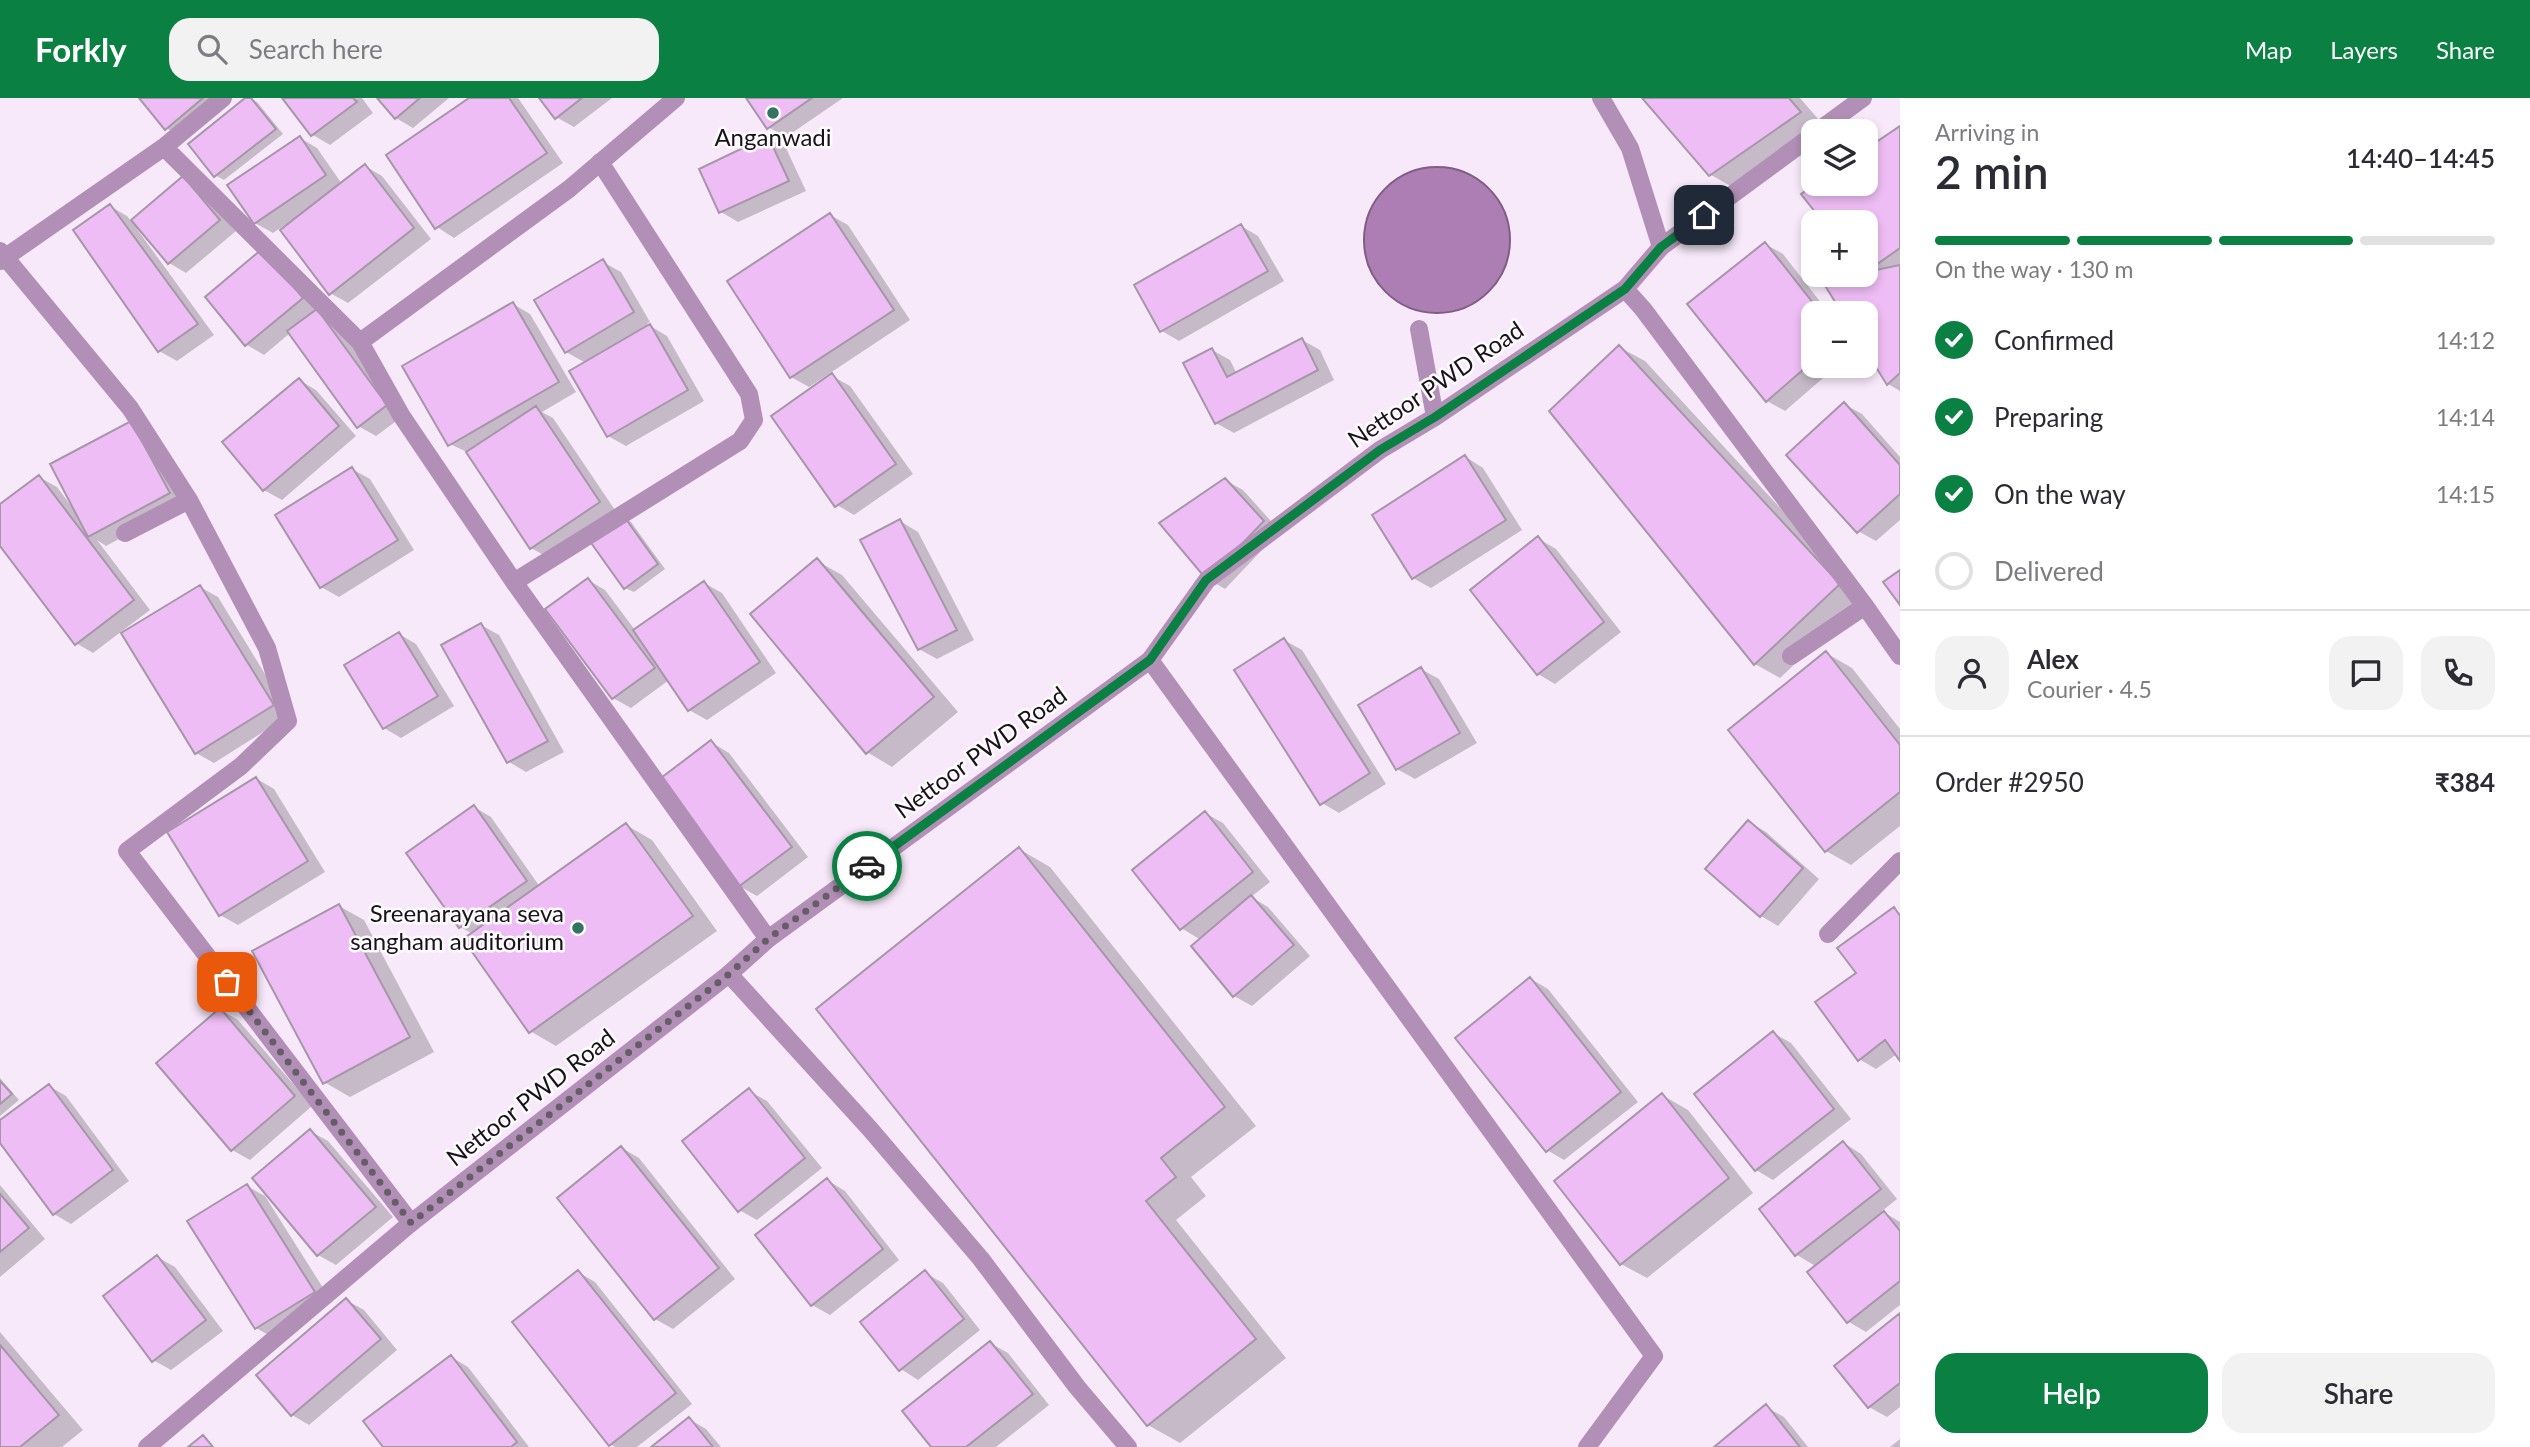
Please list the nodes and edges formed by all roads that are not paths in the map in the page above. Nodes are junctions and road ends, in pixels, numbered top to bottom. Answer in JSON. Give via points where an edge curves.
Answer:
{"nodes":[{"id":1,"x":223,"y":98,"type":"edge"},
{"id":2,"x":676,"y":98,"type":"edge"},
{"id":3,"x":1601,"y":98,"type":"edge"},
{"id":4,"x":1864,"y":98,"type":"edge"},
{"id":5,"x":1835,"y":119,"type":"edge"},
{"id":6,"x":1801,"y":144,"type":"edge"},
{"id":7,"x":164,"y":147,"type":"junction"},
{"id":8,"x":600,"y":162,"type":"junction"},
{"id":9,"x":1661,"y":247,"type":"junction"},
{"id":10,"x":2,"y":257,"type":"edge"},
{"id":11,"x":1625,"y":289,"type":"junction"},
{"id":12,"x":1419,"y":329,"type":"dead end"},
{"id":13,"x":360,"y":342,"type":"junction"},
{"id":14,"x":1435,"y":417,"type":"junction"},
{"id":15,"x":190,"y":500,"type":"junction"},
{"id":16,"x":125,"y":533,"type":"dead end"},
{"id":17,"x":514,"y":582,"type":"junction"},
{"id":18,"x":1865,"y":606,"type":"junction"},
{"id":19,"x":1791,"y":656,"type":"dead end"},
{"id":20,"x":1900,"y":656,"type":"edge"},
{"id":21,"x":1150,"y":660,"type":"junction"},
{"id":22,"x":1900,"y":861,"type":"edge"},
{"id":23,"x":1828,"y":934,"type":"dead end"},
{"id":24,"x":768,"y":939,"type":"junction"},
{"id":25,"x":729,"y":974,"type":"junction"},
{"id":26,"x":411,"y":1223,"type":"junction"},
{"id":27,"x":147,"y":1447,"type":"edge"},
{"id":28,"x":1128,"y":1447,"type":"edge"},
{"id":29,"x":1587,"y":1447,"type":"edge"}],
"edges":[{"from":1,"to":7,"type":"street"},
{"from":2,"to":8,"type":"street"},
{"from":3,"to":9,"type":"street","via":[[1630,148]]},
{"from":4,"to":5,"type":"street"},
{"from":6,"to":9,"type":"street","name":"Nettoor PWD Road"},
{"from":7,"to":10,"type":"street"},
{"from":7,"to":13,"type":"street"},
{"from":8,"to":13,"type":"street"},
{"from":8,"to":17,"type":"street","via":[[749,394],[754,420],[740,441]]},
{"from":9,"to":11,"type":"street","name":"Nettoor PWD Road"},
{"from":10,"to":15,"type":"street","via":[[130,408]]},
{"from":11,"to":14,"type":"street","name":"Nettoor PWD Road"},
{"from":11,"to":18,"type":"street"},
{"from":12,"to":14,"type":"street"},
{"from":13,"to":17,"type":"street","via":[[401,415]]},
{"from":14,"to":21,"type":"street","name":"Nettoor PWD Road","via":[[1380,450],[1206,580]]},
{"from":15,"to":16,"type":"street"},
{"from":15,"to":26,"type":"street","via":[[267,648],[288,721],[241,766],[127,851]]},
{"from":17,"to":24,"type":"street"},
{"from":18,"to":19,"type":"street"},
{"from":18,"to":20,"type":"street"},
{"from":21,"to":24,"type":"street","name":"Nettoor PWD Road"},
{"from":21,"to":29,"type":"street","via":[[1654,1356]]},
{"from":22,"to":23,"type":"street"},
{"from":24,"to":25,"type":"street","name":"Nettoor PWD Road"},
{"from":25,"to":26,"type":"street","name":"Nettoor PWD Road"},
{"from":25,"to":28,"type":"street","via":[[981,1259]]},
{"from":26,"to":27,"type":"street","name":"Nettoor PWD Road"}]}
